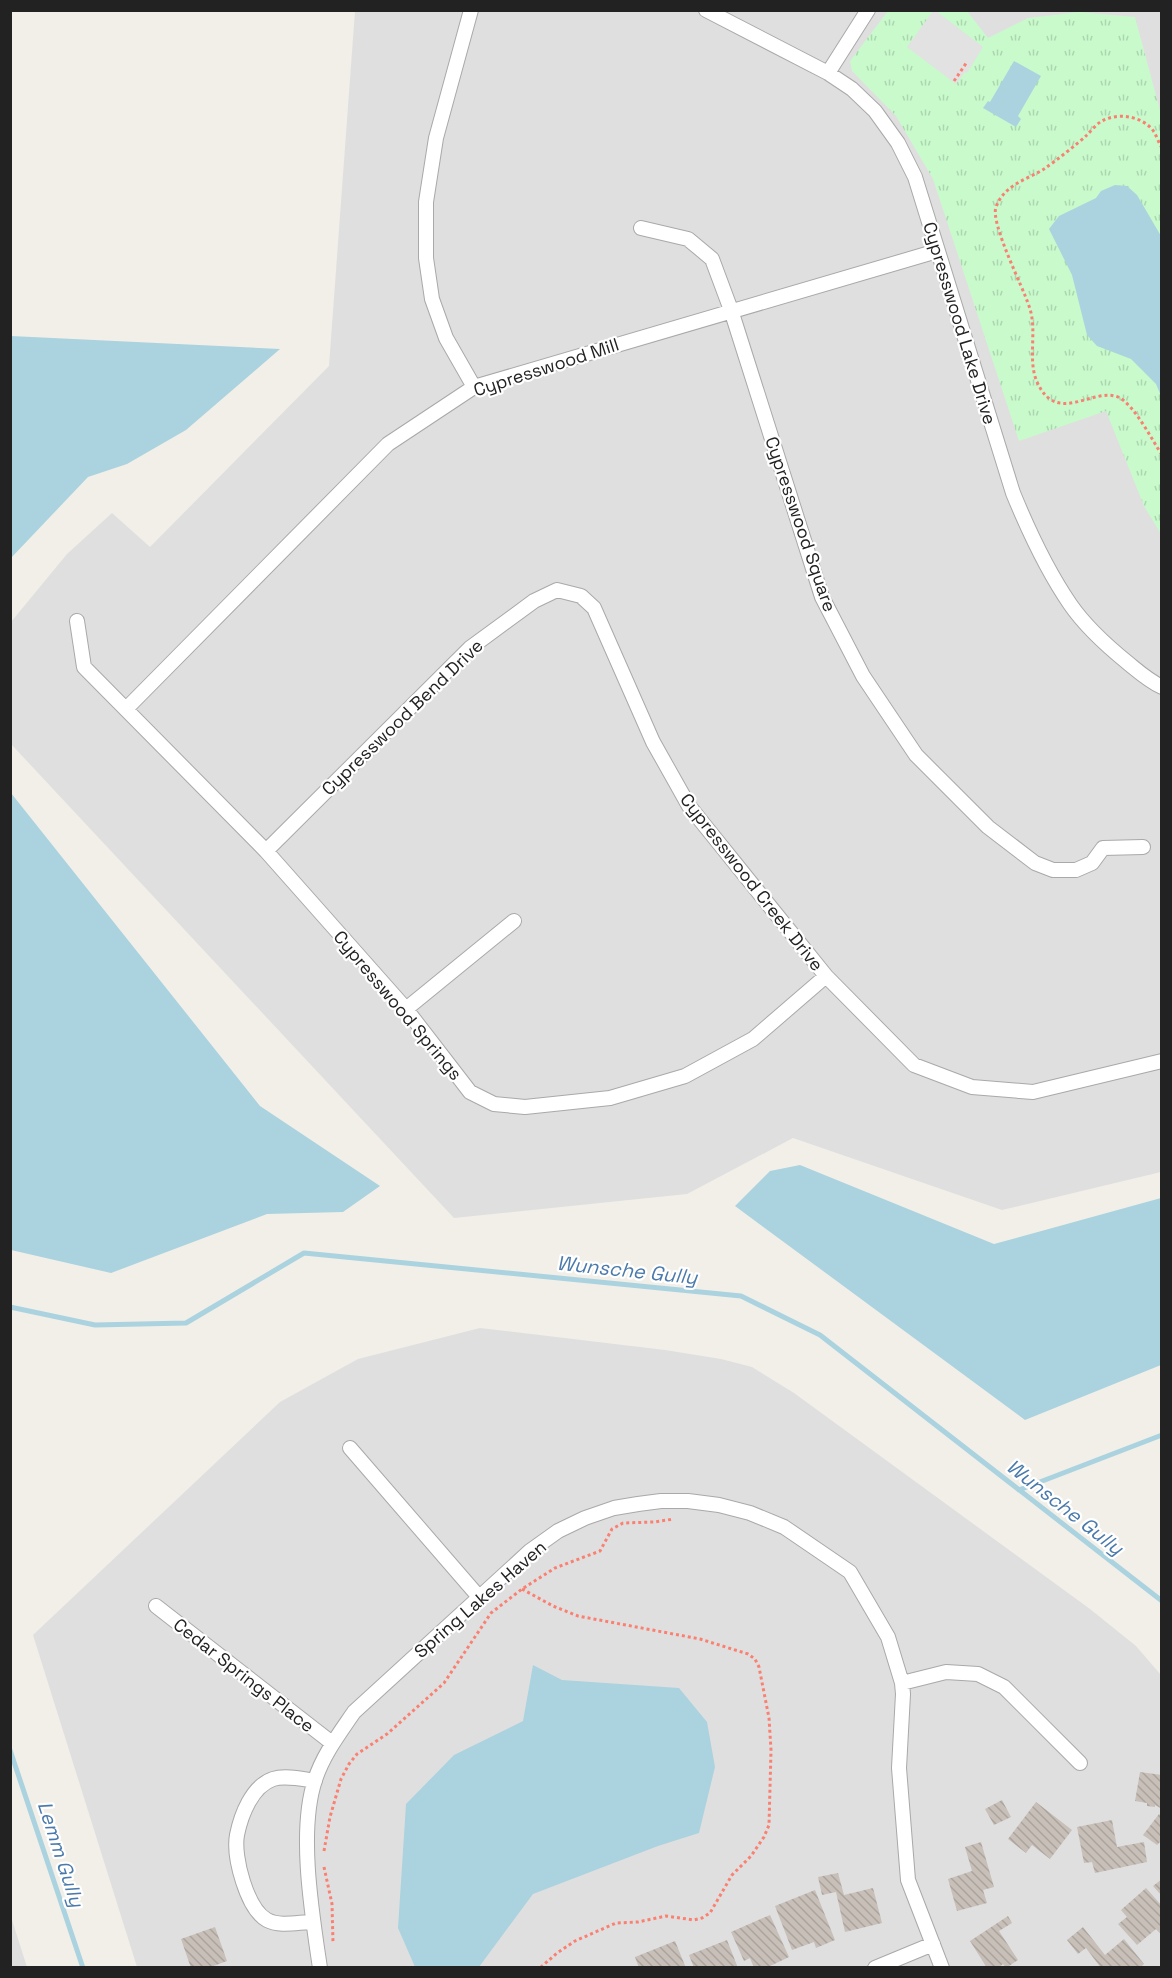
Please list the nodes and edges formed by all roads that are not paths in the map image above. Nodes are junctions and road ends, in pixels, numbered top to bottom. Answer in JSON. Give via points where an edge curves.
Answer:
{"nodes":[{"id":1,"x":471,"y":10,"type":"edge"},
{"id":2,"x":706,"y":10,"type":"edge"},
{"id":3,"x":868,"y":10,"type":"edge"},
{"id":4,"x":828,"y":73,"type":"junction"},
{"id":5,"x":641,"y":228,"type":"dead end"},
{"id":6,"x":937,"y":251,"type":"junction"},
{"id":7,"x":731,"y":310,"type":"junction"},
{"id":8,"x":474,"y":387,"type":"junction"},
{"id":9,"x":581,"y":596,"type":"joint"},
{"id":10,"x":77,"y":621,"type":"dead end"},
{"id":11,"x":1161,"y":687,"type":"edge"},
{"id":12,"x":126,"y":709,"type":"junction"},
{"id":13,"x":1143,"y":847,"type":"dead end"},
{"id":14,"x":266,"y":851,"type":"junction"},
{"id":15,"x":514,"y":921,"type":"dead end"},
{"id":16,"x":826,"y":976,"type":"junction"},
{"id":17,"x":406,"y":1009,"type":"junction"},
{"id":18,"x":1161,"y":1061,"type":"edge"},
{"id":19,"x":350,"y":1448,"type":"dead end"},
{"id":20,"x":479,"y":1597,"type":"junction"},
{"id":21,"x":156,"y":1606,"type":"dead end"},
{"id":22,"x":902,"y":1683,"type":"junction"},
{"id":23,"x":332,"y":1743,"type":"junction"},
{"id":24,"x":1080,"y":1762,"type":"dead end"},
{"id":25,"x":315,"y":1781,"type":"junction"},
{"id":26,"x":313,"y":1922,"type":"junction"},
{"id":27,"x":933,"y":1944,"type":"junction"},
{"id":28,"x":320,"y":1968,"type":"edge"},
{"id":29,"x":875,"y":1968,"type":"edge"},
{"id":30,"x":942,"y":1968,"type":"edge"}],
"edges":[{"from":1,"to":8,"type":"street","via":[[436,138],[426,202],[426,258],[432,299],[446,338]]},
{"from":2,"to":4,"type":"street","name":"Cypresswood Lake Drive"},
{"from":3,"to":4,"type":"street"},
{"from":4,"to":6,"type":"street","name":"Cypresswood Lake Drive","via":[[875,111],[898,143],[915,177]]},
{"from":5,"to":7,"type":"street","name":"Cypresswood Square","via":[[688,239],[712,260]]},
{"from":6,"to":7,"type":"street","name":"Cypresswood Mill"},
{"from":6,"to":11,"type":"street","name":"Cypresswood Lake Drive","via":[[1013,493],[1034,543],[1082,620]]},
{"from":7,"to":8,"type":"street","name":"Cypresswood Mill"},
{"from":7,"to":13,"type":"street","name":"Cypresswood Square","via":[[822,597],[863,676],[916,755],[988,827],[1035,864],[1053,870],[1076,870],[1092,863],[1103,848]]},
{"from":8,"to":12,"type":"street","name":"Cypresswood Mill","via":[[388,444]]},
{"from":9,"to":14,"type":"street","name":"Cypresswood Bend Drive","via":[[557,590],[534,600],[470,648]]},
{"from":9,"to":16,"type":"street","name":"Cypresswood Creek Drive","via":[[594,608],[654,742],[689,806]]},
{"from":10,"to":12,"type":"street","name":"Cypresswood Springs","via":[[84,667]]},
{"from":12,"to":14,"type":"street","name":"Cypresswood Springs"},
{"from":14,"to":17,"type":"street","name":"Cypresswood Springs"},
{"from":15,"to":17,"type":"street"},
{"from":16,"to":17,"type":"street","name":"Cypresswood Springs","via":[[753,1039],[685,1076],[610,1098],[525,1107],[494,1104],[470,1092]]},
{"from":16,"to":18,"type":"street","name":"Cypresswood Creek Drive","via":[[914,1065],[972,1087],[1033,1092]]},
{"from":19,"to":20,"type":"street"},
{"from":20,"to":22,"type":"street","name":"Spring Lakes Haven","via":[[530,1551],[585,1518],[614,1508],[661,1501],[719,1505],[784,1527],[850,1572],[888,1637]]},
{"from":20,"to":23,"type":"street","name":"Spring Lakes Haven","via":[[354,1712]]},
{"from":21,"to":23,"type":"street","name":"Cedar Springs Place"},
{"from":22,"to":24,"type":"street","via":[[946,1672],[978,1674],[1004,1687]]},
{"from":22,"to":27,"type":"street","name":"Spring Lakes Haven","via":[[899,1768],[908,1880]]},
{"from":23,"to":25,"type":"street","name":"Spring Lakes Haven"},
{"from":25,"to":26,"type":"street","name":"Spring Lakes Haven","via":[[308,1810],[307,1840]]},
{"from":25,"to":26,"type":"street","via":[[284,1778],[262,1785],[252,1797],[237,1837],[237,1856],[247,1894],[258,1912],[278,1923]]},
{"from":26,"to":28,"type":"street","name":"Spring Lakes Haven"},
{"from":27,"to":29,"type":"street"},
{"from":27,"to":30,"type":"street","name":"Spring Lakes Haven"}]}
